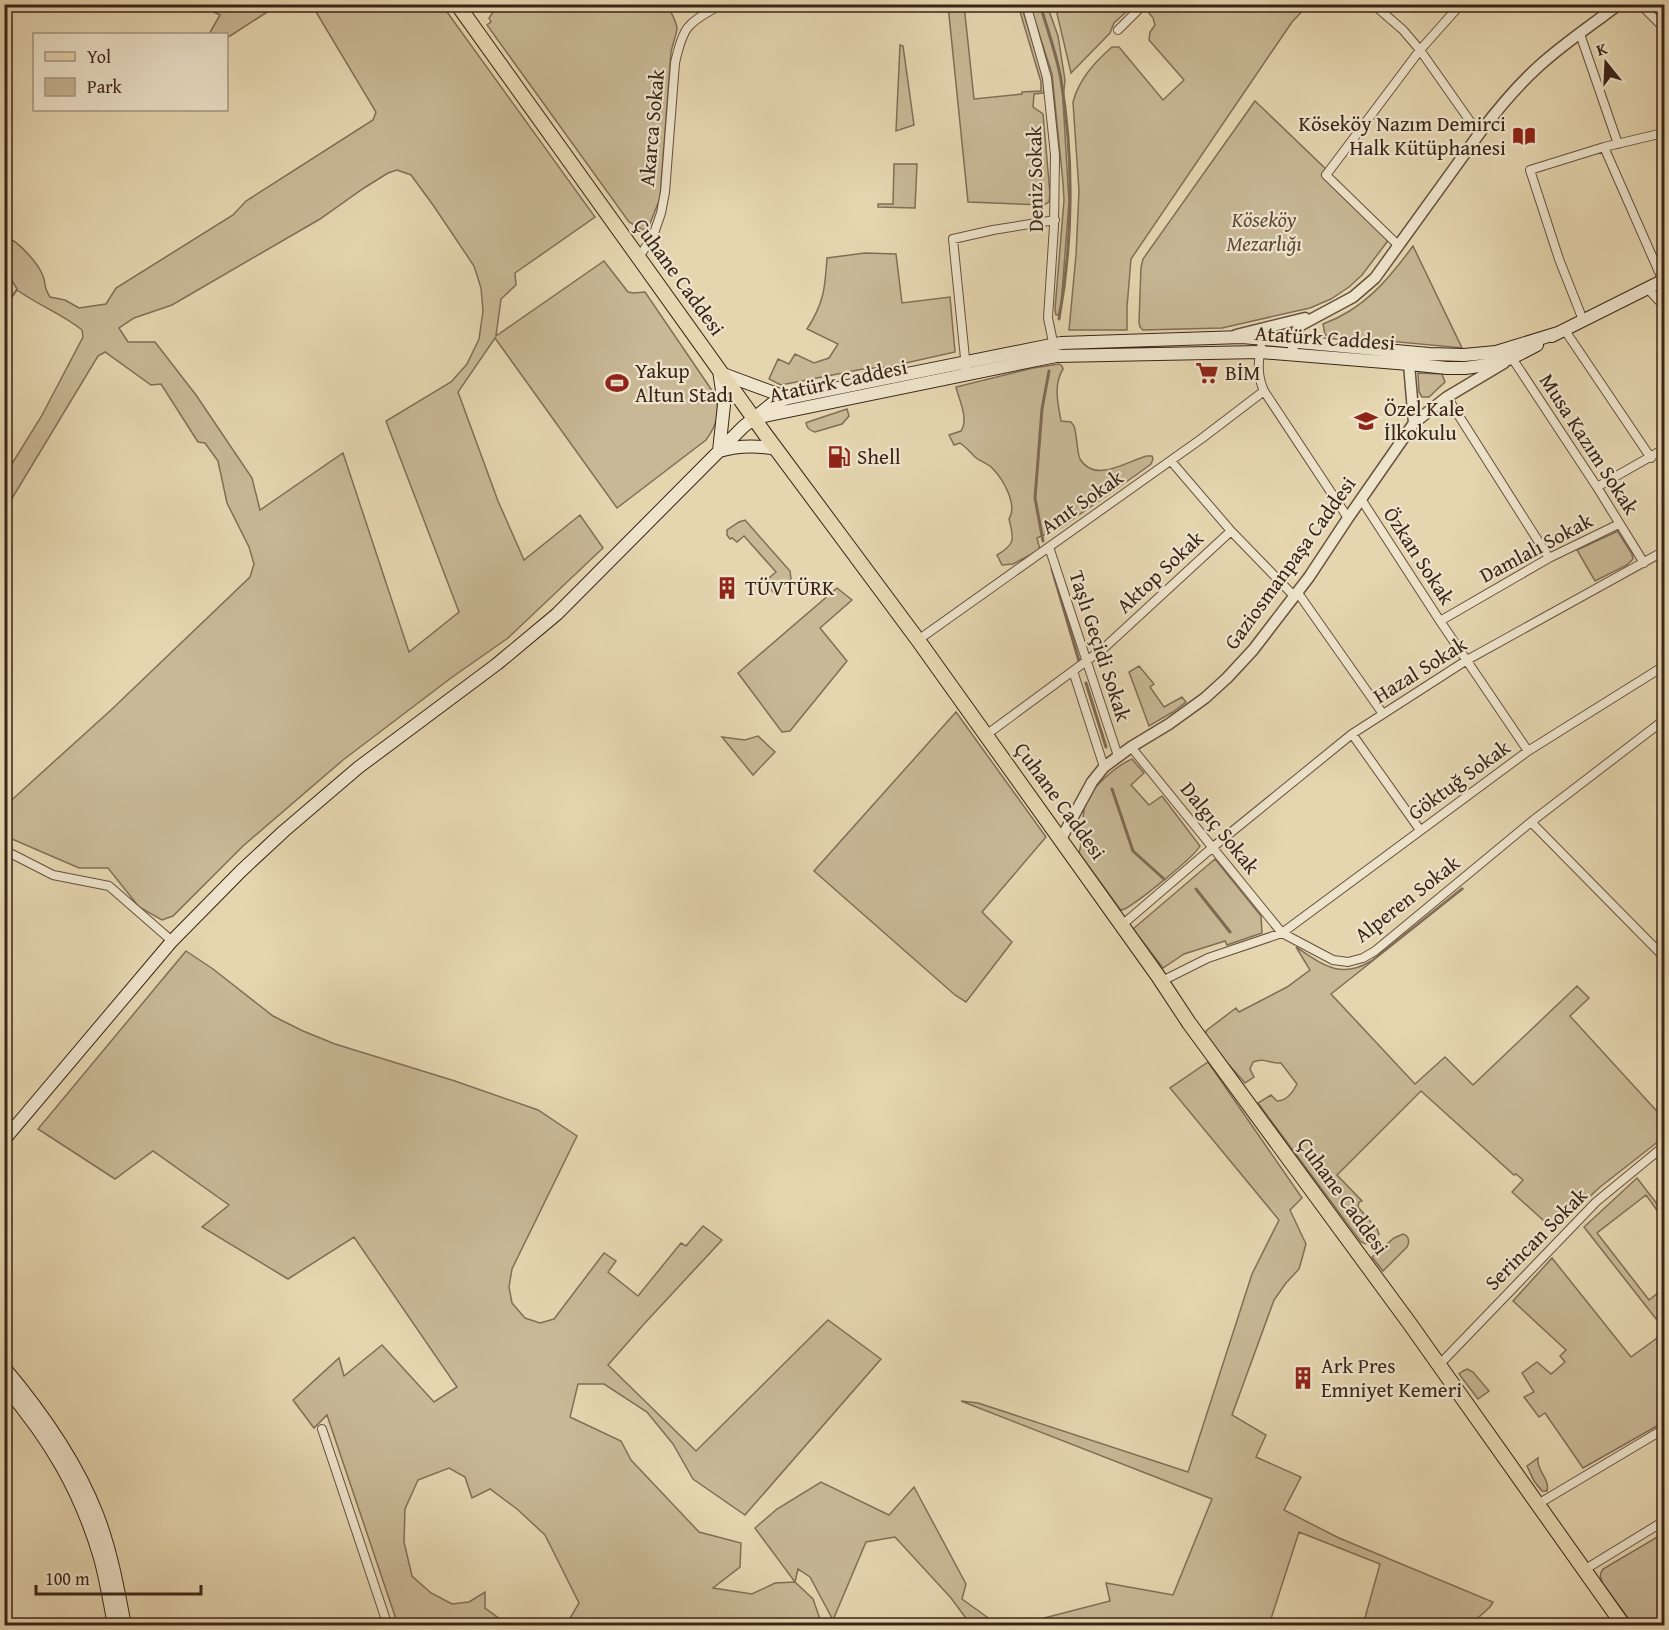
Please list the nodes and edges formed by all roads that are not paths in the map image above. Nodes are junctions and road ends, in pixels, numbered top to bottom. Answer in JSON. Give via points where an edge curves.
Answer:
{"nodes":[{"id":1,"x":457,"y":4,"type":"edge"},
{"id":2,"x":722,"y":4,"type":"edge"},
{"id":3,"x":1026,"y":4,"type":"edge"},
{"id":4,"x":1144,"y":4,"type":"edge"},
{"id":5,"x":1373,"y":4,"type":"edge"},
{"id":6,"x":1461,"y":4,"type":"edge"},
{"id":7,"x":1619,"y":4,"type":"edge"},
{"id":8,"x":1640,"y":4,"type":"edge"},
{"id":9,"x":1665,"y":27,"type":"edge"},
{"id":10,"x":1118,"y":30,"type":"dead end"},
{"id":11,"x":1580,"y":34,"type":"junction"},
{"id":12,"x":1420,"y":50,"type":"junction"},
{"id":13,"x":1479,"y":134,"type":"junction"},
{"id":14,"x":1665,"y":136,"type":"edge"},
{"id":15,"x":1618,"y":144,"type":"junction"},
{"id":16,"x":1604,"y":147,"type":"junction"},
{"id":17,"x":1054,"y":220,"type":"junction"},
{"id":18,"x":1399,"y":246,"type":"junction"},
{"id":19,"x":639,"y":257,"type":"junction"},
{"id":20,"x":1664,"y":280,"type":"edge"},
{"id":21,"x":1648,"y":289,"type":"junction"},
{"id":22,"x":1665,"y":306,"type":"edge"},
{"id":23,"x":1320,"y":315,"type":"junction"},
{"id":24,"x":1583,"y":320,"type":"junction"},
{"id":25,"x":1561,"y":331,"type":"junction"},
{"id":26,"x":1224,"y":338,"type":"junction"},
{"id":27,"x":1262,"y":339,"type":"junction"},
{"id":28,"x":1294,"y":341,"type":"junction"},
{"id":29,"x":1053,"y":343,"type":"junction"},
{"id":30,"x":1520,"y":344,"type":"junction"},
{"id":31,"x":1260,"y":352,"type":"junction"},
{"id":32,"x":1292,"y":354,"type":"junction"},
{"id":33,"x":1056,"y":356,"type":"junction"},
{"id":34,"x":1512,"y":358,"type":"junction"},
{"id":35,"x":1409,"y":364,"type":"junction"},
{"id":36,"x":966,"y":368,"type":"junction"},
{"id":37,"x":721,"y":372,"type":"junction"},
{"id":38,"x":1264,"y":390,"type":"junction"},
{"id":39,"x":1447,"y":397,"type":"junction"},
{"id":40,"x":788,"y":398,"type":"junction"},
{"id":41,"x":754,"y":418,"type":"junction"},
{"id":42,"x":1414,"y":423,"type":"junction"},
{"id":43,"x":777,"y":449,"type":"junction"},
{"id":44,"x":1665,"y":449,"type":"edge"},
{"id":45,"x":719,"y":451,"type":"junction"},
{"id":46,"x":1651,"y":458,"type":"junction"},
{"id":47,"x":1171,"y":461,"type":"junction"},
{"id":48,"x":1597,"y":487,"type":"junction"},
{"id":49,"x":1361,"y":499,"type":"junction"},
{"id":50,"x":1348,"y":518,"type":"junction"},
{"id":51,"x":1619,"y":524,"type":"junction"},
{"id":52,"x":1232,"y":531,"type":"junction"},
{"id":53,"x":1049,"y":547,"type":"junction"},
{"id":54,"x":1665,"y":551,"type":"edge"},
{"id":55,"x":1549,"y":558,"type":"junction"},
{"id":56,"x":1644,"y":563,"type":"junction"},
{"id":57,"x":1296,"y":595,"type":"junction"},
{"id":58,"x":1440,"y":621,"type":"junction"},
{"id":59,"x":918,"y":640,"type":"junction"},
{"id":60,"x":1467,"y":660,"type":"junction"},
{"id":61,"x":1086,"y":662,"type":"junction"},
{"id":62,"x":1665,"y":666,"type":"edge"},
{"id":63,"x":1073,"y":671,"type":"junction"},
{"id":64,"x":1383,"y":714,"type":"junction"},
{"id":65,"x":1665,"y":720,"type":"edge"},
{"id":66,"x":1352,"y":734,"type":"junction"},
{"id":67,"x":986,"y":735,"type":"junction"},
{"id":68,"x":1131,"y":747,"type":"junction"},
{"id":69,"x":1528,"y":751,"type":"junction"},
{"id":70,"x":1118,"y":756,"type":"junction"},
{"id":71,"x":1104,"y":767,"type":"junction"},
{"id":72,"x":1531,"y":822,"type":"junction"},
{"id":73,"x":1420,"y":830,"type":"junction"},
{"id":74,"x":1060,"y":839,"type":"junction"},
{"id":75,"x":1213,"y":847,"type":"junction"},
{"id":76,"x":4,"y":850,"type":"edge"},
{"id":77,"x":1122,"y":925,"type":"junction"},
{"id":78,"x":1282,"y":933,"type":"junction"},
{"id":79,"x":172,"y":941,"type":"junction"},
{"id":80,"x":1665,"y":957,"type":"edge"},
{"id":81,"x":1162,"y":981,"type":"junction"},
{"id":82,"x":4,"y":1140,"type":"edge"},
{"id":83,"x":1665,"y":1146,"type":"edge"},
{"id":84,"x":1439,"y":1365,"type":"junction"},
{"id":85,"x":4,"y":1367,"type":"edge"},
{"id":86,"x":4,"y":1386,"type":"edge"},
{"id":87,"x":322,"y":1429,"type":"dead end"},
{"id":88,"x":1665,"y":1429,"type":"edge"},
{"id":89,"x":1538,"y":1504,"type":"junction"},
{"id":90,"x":1665,"y":1521,"type":"edge"},
{"id":91,"x":1584,"y":1570,"type":"junction"},
{"id":92,"x":114,"y":1626,"type":"edge"},
{"id":93,"x":125,"y":1626,"type":"edge"},
{"id":94,"x":388,"y":1626,"type":"edge"},
{"id":95,"x":1623,"y":1626,"type":"edge"}],
"edges":[{"from":1,"to":19,"type":"main road","name":"Çuhane Caddesi"},
{"from":2,"to":19,"type":"street","name":"Akarca Sokak","via":[[690,23],[684,33],[675,63],[661,213],[653,236]]},
{"from":3,"to":17,"type":"street","name":"Deniz Sokak","via":[[1050,99],[1055,155]]},
{"from":4,"to":10,"type":"street"},
{"from":5,"to":12,"type":"street"},
{"from":6,"to":12,"type":"street"},
{"from":7,"to":11,"type":"street"},
{"from":8,"to":9,"type":"street"},
{"from":11,"to":13,"type":"street","via":[[1523,82]]},
{"from":11,"to":15,"type":"street"},
{"from":12,"to":13,"type":"street"},
{"from":12,"to":18,"type":"street","via":[[1326,175]]},
{"from":13,"to":18,"type":"street"},
{"from":14,"to":15,"type":"street","via":[[1663,133]]},
{"from":15,"to":16,"type":"street"},
{"from":16,"to":20,"type":"street"},
{"from":16,"to":24,"type":"street","via":[[1530,170]]},
{"from":17,"to":29,"type":"street","name":"Deniz Sokak","via":[[1048,318]]},
{"from":17,"to":36,"type":"street","via":[[953,239]]},
{"from":18,"to":23,"type":"street","via":[[1365,288]]},
{"from":19,"to":37,"type":"main road","name":"Çuhane Caddesi"},
{"from":20,"to":21,"type":"main road","name":"Atatürk Caddesi"},
{"from":21,"to":22,"type":"street"},
{"from":21,"to":24,"type":"main road","name":"Atatürk Caddesi"},
{"from":23,"to":26,"type":"street"},
{"from":23,"to":28,"type":"street","via":[[1299,326]]},
{"from":24,"to":25,"type":"main road","name":"Atatürk Caddesi"},
{"from":25,"to":30,"type":"main road","name":"Atatürk Caddesi"},
{"from":25,"to":34,"type":"main road","name":"Atatürk Caddesi"},
{"from":25,"to":46,"type":"street"},
{"from":26,"to":27,"type":"main road","name":"Atatürk Caddesi"},
{"from":26,"to":29,"type":"main road","name":"Atatürk Caddesi"},
{"from":27,"to":28,"type":"main road","name":"Atatürk Caddesi"},
{"from":27,"to":31,"type":"street"},
{"from":28,"to":30,"type":"main road","name":"Atatürk Caddesi","via":[[1464,355],[1496,352]]},
{"from":28,"to":32,"type":"street"},
{"from":29,"to":33,"type":"street","name":"Deniz Sokak"},
{"from":29,"to":36,"type":"main road","name":"Atatürk Caddesi"},
{"from":30,"to":34,"type":"street"},
{"from":31,"to":32,"type":"main road","name":"Atatürk Caddesi"},
{"from":31,"to":33,"type":"main road","name":"Atatürk Caddesi"},
{"from":31,"to":38,"type":"street","via":[[1258,375]]},
{"from":32,"to":35,"type":"main road","name":"Atatürk Caddesi"},
{"from":33,"to":36,"type":"main road","name":"Atatürk Caddesi"},
{"from":34,"to":35,"type":"main road","name":"Atatürk Caddesi","via":[[1465,368]]},
{"from":34,"to":39,"type":"street","name":"Gaziosmanpaşa Caddesi"},
{"from":34,"to":48,"type":"street","name":"Musa Kazım Sokak"},
{"from":35,"to":42,"type":"street"},
{"from":36,"to":40,"type":"main road","name":"Atatürk Caddesi"},
{"from":36,"to":41,"type":"main road","name":"Atatürk Caddesi"},
{"from":37,"to":40,"type":"main road"},
{"from":37,"to":41,"type":"main road","name":"Çuhane Caddesi"},
{"from":37,"to":45,"type":"main road","via":[[724,417]]},
{"from":38,"to":47,"type":"street","name":"Anıt Sokak"},
{"from":38,"to":50,"type":"street"},
{"from":39,"to":42,"type":"street","name":"Gaziosmanpaşa Caddesi"},
{"from":39,"to":55,"type":"street"},
{"from":40,"to":41,"type":"main road","name":"Atatürk Caddesi","via":[[773,403]]},
{"from":41,"to":43,"type":"main road","name":"Çuhane Caddesi"},
{"from":41,"to":45,"type":"main road"},
{"from":42,"to":49,"type":"street","name":"Gaziosmanpaşa Caddesi"},
{"from":43,"to":45,"type":"main road","via":[[753,445]]},
{"from":43,"to":59,"type":"main road","name":"Çuhane Caddesi"},
{"from":44,"to":46,"type":"street"},
{"from":45,"to":79,"type":"main road","via":[[557,614],[333,788]]},
{"from":46,"to":48,"type":"street"},
{"from":47,"to":52,"type":"street"},
{"from":47,"to":53,"type":"street","name":"Anıt Sokak"},
{"from":48,"to":51,"type":"street","name":"Musa Kazım Sokak"},
{"from":49,"to":50,"type":"street","name":"Gaziosmanpaşa Caddesi"},
{"from":49,"to":58,"type":"street","name":"Özkan Sokak"},
{"from":50,"to":57,"type":"street","name":"Gaziosmanpaşa Caddesi"},
{"from":51,"to":55,"type":"street","name":"Damlalı Sokak"},
{"from":51,"to":56,"type":"street","name":"Musa Kazım Sokak"},
{"from":52,"to":57,"type":"street"},
{"from":52,"to":61,"type":"street","name":"Aktop Sokak"},
{"from":53,"to":59,"type":"street","name":"Anıt Sokak"},
{"from":53,"to":61,"type":"street","name":"Taşlı Geçidi Sokak"},
{"from":54,"to":56,"type":"street","name":"Hazal Sokak"},
{"from":55,"to":58,"type":"street","name":"Damlalı Sokak"},
{"from":56,"to":60,"type":"street","name":"Hazal Sokak"},
{"from":57,"to":64,"type":"street"},
{"from":57,"to":68,"type":"street","name":"Gaziosmanpaşa Caddesi","via":[[1253,650],[1214,691]]},
{"from":58,"to":60,"type":"street","name":"Özkan Sokak"},
{"from":59,"to":67,"type":"main road","name":"Çuhane Caddesi"},
{"from":60,"to":64,"type":"street","name":"Hazal Sokak"},
{"from":60,"to":69,"type":"street","name":"Özkan Sokak"},
{"from":61,"to":63,"type":"street","name":"Aktop Sokak"},
{"from":61,"to":70,"type":"street","name":"Taşlı Geçidi Sokak"},
{"from":62,"to":69,"type":"street","name":"Göktuğ Sokak"},
{"from":63,"to":67,"type":"street","name":"Aktop Sokak"},
{"from":63,"to":71,"type":"street"},
{"from":64,"to":66,"type":"street","name":"Hazal Sokak"},
{"from":65,"to":72,"type":"street","name":"Alperen Sokak"},
{"from":66,"to":73,"type":"street"},
{"from":66,"to":75,"type":"street","name":"Hazal Sokak"},
{"from":67,"to":74,"type":"main road","name":"Çuhane Caddesi"},
{"from":68,"to":70,"type":"street","name":"Gaziosmanpaşa Caddesi"},
{"from":68,"to":75,"type":"street","name":"Dalgıç Sokak"},
{"from":69,"to":73,"type":"street","name":"Göktuğ Sokak"},
{"from":70,"to":71,"type":"street","name":"Gaziosmanpaşa Caddesi"},
{"from":71,"to":74,"type":"street","name":"Gaziosmanpaşa Caddesi"},
{"from":72,"to":78,"type":"street","name":"Alperen Sokak","via":[[1363,958],[1333,960]]},
{"from":72,"to":80,"type":"street"},
{"from":73,"to":78,"type":"street","name":"Göktuğ Sokak"},
{"from":74,"to":77,"type":"main road","name":"Çuhane Caddesi"},
{"from":75,"to":77,"type":"street","name":"Hazal Sokak"},
{"from":75,"to":78,"type":"street","name":"Dalgıç Sokak"},
{"from":76,"to":79,"type":"street","via":[[53,875],[109,886]]},
{"from":77,"to":81,"type":"main road","name":"Çuhane Caddesi"},
{"from":78,"to":81,"type":"street","via":[[1208,958]]},
{"from":79,"to":82,"type":"main road"},
{"from":81,"to":84,"type":"main road","name":"Çuhane Caddesi"},
{"from":83,"to":84,"type":"street","name":"Serincan Sokak","via":[[1596,1202]]},
{"from":84,"to":89,"type":"main road","name":"Çuhane Caddesi"},
{"from":85,"to":93,"type":"main road","via":[[56,1436],[87,1493],[109,1553]]},
{"from":86,"to":92,"type":"main road","via":[[39,1429],[74,1488],[100,1559]]},
{"from":87,"to":94,"type":"street"},
{"from":88,"to":89,"type":"street"},
{"from":89,"to":91,"type":"main road","name":"Çuhane Caddesi"},
{"from":90,"to":91,"type":"street"},
{"from":91,"to":95,"type":"main road","name":"Çuhane Caddesi"}]}
